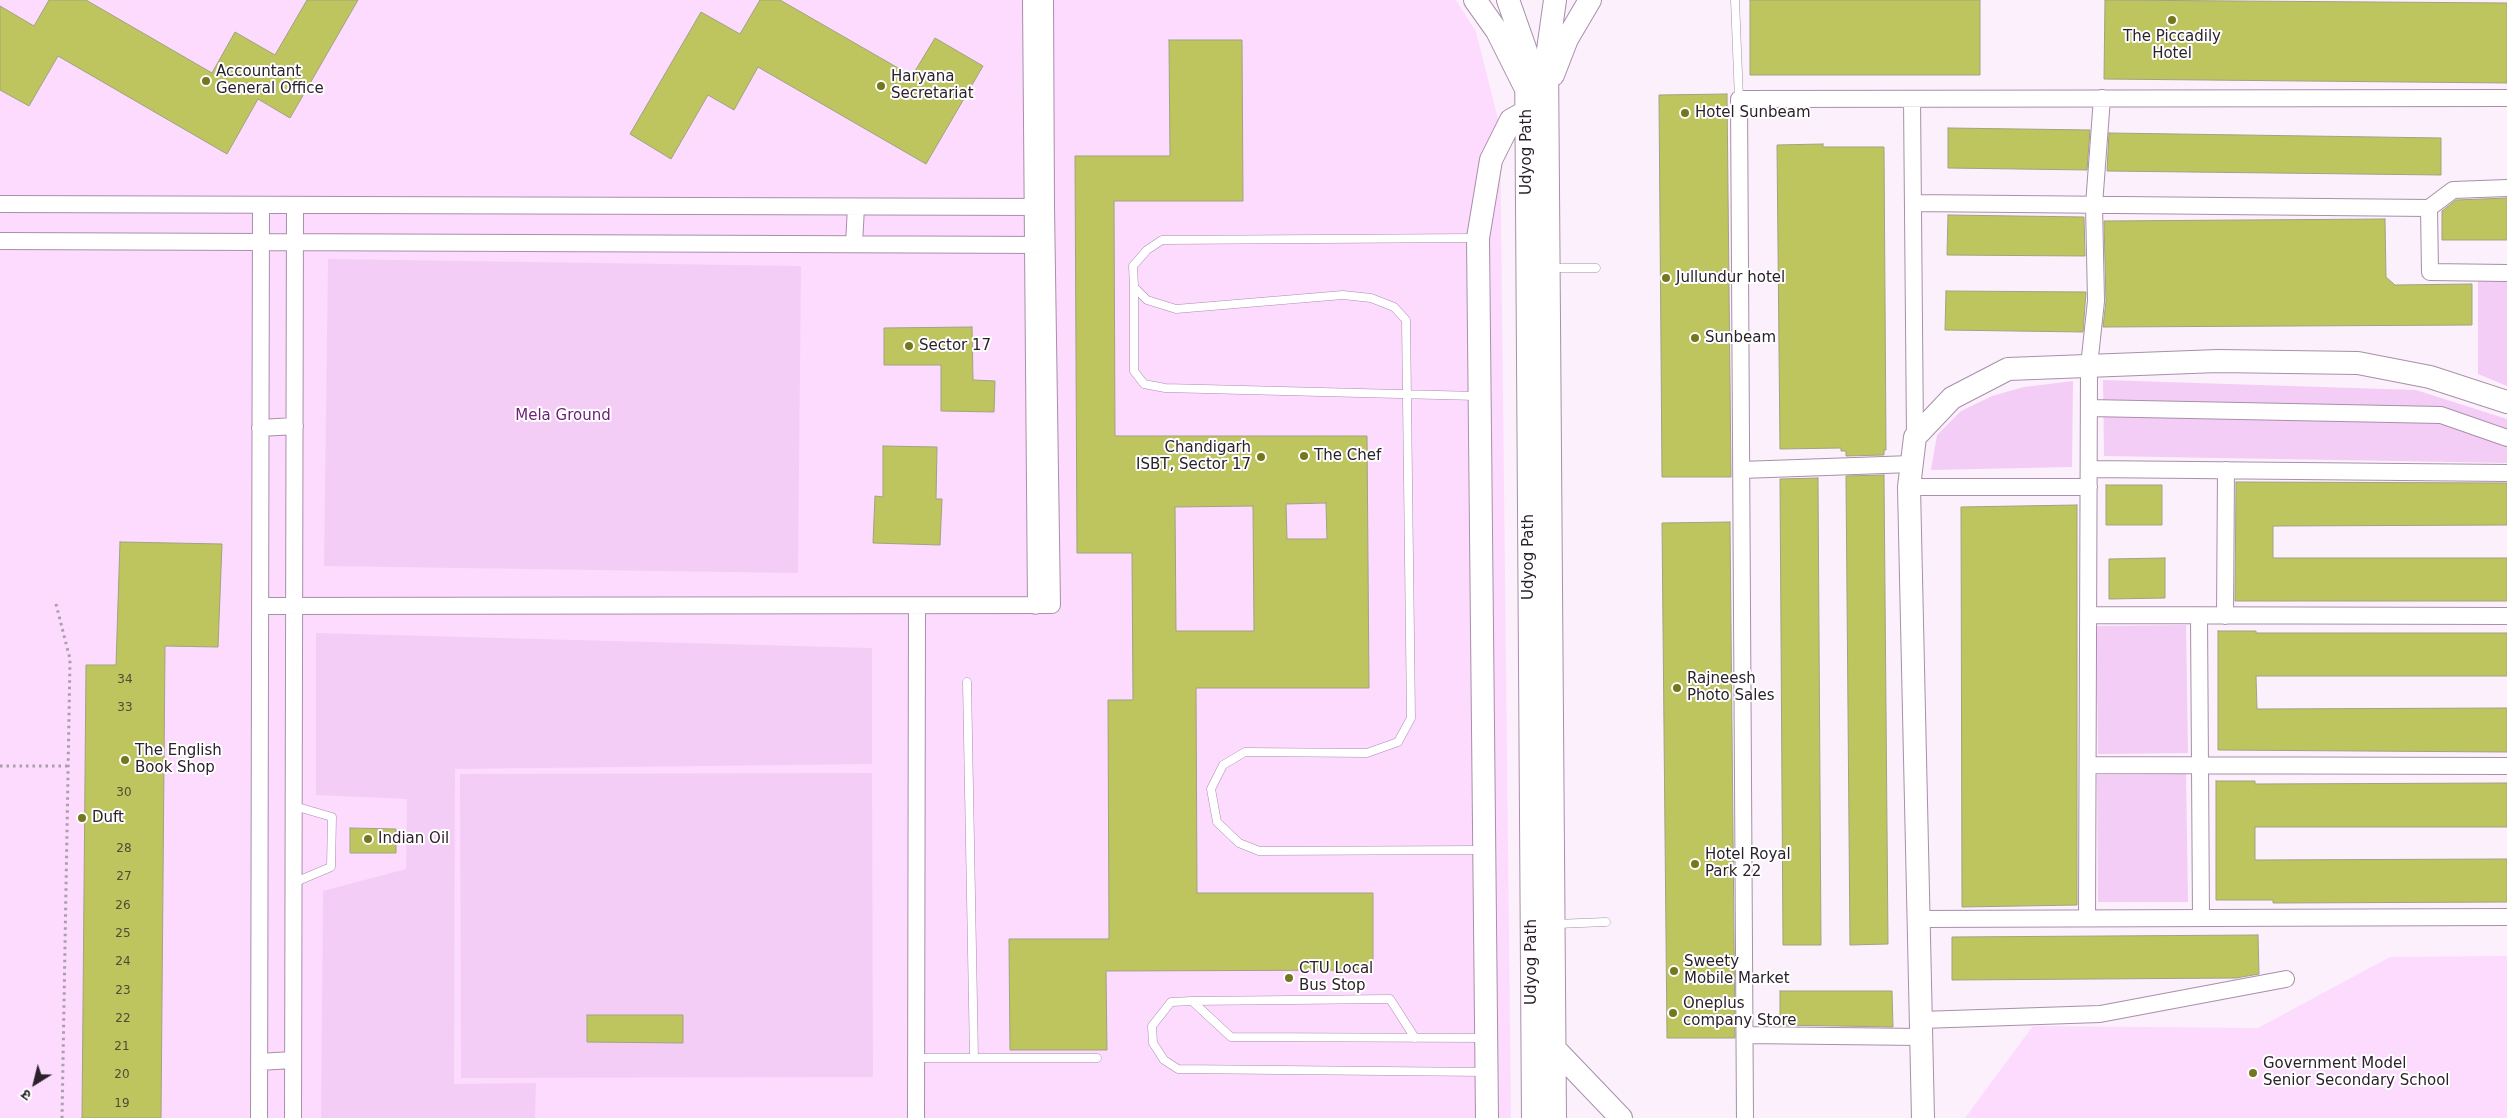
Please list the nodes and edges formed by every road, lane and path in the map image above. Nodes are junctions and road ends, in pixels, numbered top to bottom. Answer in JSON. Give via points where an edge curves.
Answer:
{"nodes":[{"id":1,"x":1031,"y":0,"type":"edge"},
{"id":2,"x":1045,"y":0,"type":"edge"},
{"id":3,"x":1476,"y":0,"type":"edge"},
{"id":4,"x":1508,"y":0,"type":"edge"},
{"id":5,"x":1555,"y":0,"type":"edge"},
{"id":6,"x":1590,"y":0,"type":"edge"},
{"id":7,"x":1735,"y":0,"type":"edge"},
{"id":8,"x":1537,"y":89,"type":"junction"},
{"id":9,"x":2102,"y":98,"type":"junction"},
{"id":10,"x":2507,"y":98,"type":"edge"},
{"id":11,"x":1739,"y":99,"type":"junction"},
{"id":12,"x":1912,"y":99,"type":"junction"},
{"id":13,"x":1526,"y":112,"type":"junction"},
{"id":14,"x":2507,"y":188,"type":"edge"},
{"id":15,"x":0,"y":204,"type":"edge"},
{"id":16,"x":1913,"y":204,"type":"junction"},
{"id":17,"x":261,"y":205,"type":"junction"},
{"id":18,"x":295,"y":205,"type":"junction"},
{"id":19,"x":2094,"y":205,"type":"junction"},
{"id":20,"x":856,"y":207,"type":"junction"},
{"id":21,"x":1039,"y":208,"type":"junction"},
{"id":22,"x":2429,"y":208,"type":"junction"},
{"id":23,"x":1478,"y":238,"type":"junction"},
{"id":24,"x":0,"y":241,"type":"edge"},
{"id":25,"x":260,"y":242,"type":"junction"},
{"id":26,"x":295,"y":242,"type":"junction"},
{"id":27,"x":854,"y":244,"type":"junction"},
{"id":28,"x":1039,"y":245,"type":"junction"},
{"id":29,"x":1549,"y":268,"type":"junction"},
{"id":30,"x":1596,"y":268,"type":"dead end"},
{"id":31,"x":2507,"y":273,"type":"edge"},
{"id":32,"x":1134,"y":288,"type":"junction"},
{"id":33,"x":2089,"y":366,"type":"junction"},
{"id":34,"x":1407,"y":394,"type":"junction"},
{"id":35,"x":1480,"y":396,"type":"junction"},
{"id":36,"x":2507,"y":402,"type":"edge"},
{"id":37,"x":2089,"y":408,"type":"junction"},
{"id":38,"x":295,"y":426,"type":"junction"},
{"id":39,"x":260,"y":428,"type":"junction"},
{"id":40,"x":1915,"y":437,"type":"junction"},
{"id":41,"x":2507,"y":438,"type":"edge"},
{"id":42,"x":1912,"y":464,"type":"junction"},
{"id":43,"x":2089,"y":469,"type":"junction"},
{"id":44,"x":1741,"y":470,"type":"junction"},
{"id":45,"x":2226,"y":470,"type":"junction"},
{"id":46,"x":2507,"y":473,"type":"edge"},
{"id":47,"x":1908,"y":487,"type":"junction"},
{"id":48,"x":2088,"y":488,"type":"junction"},
{"id":49,"x":56,"y":604,"type":"dead end"},
{"id":50,"x":260,"y":606,"type":"junction"},
{"id":51,"x":294,"y":606,"type":"junction"},
{"id":52,"x":917,"y":606,"type":"junction"},
{"id":53,"x":2088,"y":615,"type":"junction"},
{"id":54,"x":2199,"y":616,"type":"junction"},
{"id":55,"x":2225,"y":616,"type":"junction"},
{"id":56,"x":2507,"y":616,"type":"edge"},
{"id":57,"x":967,"y":682,"type":"dead end"},
{"id":58,"x":2088,"y":765,"type":"junction"},
{"id":59,"x":2200,"y":765,"type":"junction"},
{"id":60,"x":0,"y":766,"type":"edge"},
{"id":61,"x":67,"y":766,"type":"junction"},
{"id":62,"x":2507,"y":766,"type":"edge"},
{"id":63,"x":294,"y":806,"type":"junction"},
{"id":64,"x":1484,"y":850,"type":"junction"},
{"id":65,"x":293,"y":883,"type":"junction"},
{"id":66,"x":2507,"y":917,"type":"edge"},
{"id":67,"x":2087,"y":918,"type":"junction"},
{"id":68,"x":2201,"y":918,"type":"junction"},
{"id":69,"x":1918,"y":919,"type":"junction"},
{"id":70,"x":1606,"y":922,"type":"dead end"},
{"id":71,"x":1554,"y":924,"type":"junction"},
{"id":72,"x":2286,"y":979,"type":"dead end"},
{"id":73,"x":1192,"y":1001,"type":"junction"},
{"id":74,"x":1921,"y":1029,"type":"junction"},
{"id":75,"x":1745,"y":1036,"type":"junction"},
{"id":76,"x":1415,"y":1038,"type":"junction"},
{"id":77,"x":1486,"y":1038,"type":"junction"},
{"id":78,"x":1554,"y":1048,"type":"junction"},
{"id":79,"x":916,"y":1058,"type":"junction"},
{"id":80,"x":974,"y":1058,"type":"junction"},
{"id":81,"x":1097,"y":1058,"type":"dead end"},
{"id":82,"x":293,"y":1060,"type":"junction"},
{"id":83,"x":259,"y":1062,"type":"junction"},
{"id":84,"x":1486,"y":1072,"type":"junction"},
{"id":85,"x":62,"y":1118,"type":"edge"},
{"id":86,"x":259,"y":1118,"type":"edge"},
{"id":87,"x":293,"y":1118,"type":"edge"},
{"id":88,"x":916,"y":1118,"type":"edge"},
{"id":89,"x":1487,"y":1118,"type":"edge"},
{"id":90,"x":1533,"y":1118,"type":"edge"},
{"id":91,"x":1555,"y":1118,"type":"edge"},
{"id":92,"x":1621,"y":1118,"type":"edge"},
{"id":93,"x":1745,"y":1118,"type":"edge"},
{"id":94,"x":1923,"y":1118,"type":"edge"}],
"edges":[{"from":1,"to":21,"type":"street"},
{"from":2,"to":21,"type":"street"},
{"from":3,"to":8,"type":"main road"},
{"from":4,"to":8,"type":"main road","name":"Udyog Path"},
{"from":5,"to":8,"type":"main road","name":"Udyog Path","via":[[1547,57]]},
{"from":6,"to":8,"type":"main road"},
{"from":7,"to":11,"type":"lane"},
{"from":8,"to":13,"type":"main road","name":"Udyog Path"},
{"from":8,"to":29,"type":"main road","name":"Udyog Path"},
{"from":9,"to":10,"type":"street"},
{"from":9,"to":12,"type":"street"},
{"from":9,"to":19,"type":"street"},
{"from":11,"to":12,"type":"street"},
{"from":11,"to":44,"type":"street"},
{"from":12,"to":16,"type":"street"},
{"from":13,"to":23,"type":"main road","via":[[1511,120],[1491,160]]},
{"from":13,"to":90,"type":"main road","name":"Udyog Path"},
{"from":14,"to":22,"type":"street","via":[[2453,190]]},
{"from":15,"to":17,"type":"street"},
{"from":16,"to":19,"type":"street"},
{"from":16,"to":40,"type":"street"},
{"from":17,"to":18,"type":"street"},
{"from":17,"to":25,"type":"street"},
{"from":18,"to":20,"type":"street"},
{"from":18,"to":26,"type":"street"},
{"from":19,"to":22,"type":"street"},
{"from":19,"to":33,"type":"street","via":[[2096,301]]},
{"from":20,"to":21,"type":"street"},
{"from":20,"to":27,"type":"street"},
{"from":21,"to":28,"type":"street"},
{"from":22,"to":31,"type":"street","via":[[2430,272]]},
{"from":23,"to":32,"type":"lane","via":[[1162,240],[1147,250],[1133,266]]},
{"from":23,"to":35,"type":"main road"},
{"from":24,"to":25,"type":"street"},
{"from":25,"to":26,"type":"street"},
{"from":25,"to":39,"type":"street"},
{"from":26,"to":27,"type":"street"},
{"from":26,"to":38,"type":"street"},
{"from":27,"to":28,"type":"street"},
{"from":28,"to":52,"type":"street","via":[[1036,606]]},
{"from":29,"to":30,"type":"lane"},
{"from":29,"to":71,"type":"main road","name":"Udyog Path"},
{"from":32,"to":34,"type":"lane","via":[[1147,300],[1176,308],[1343,295],[1371,298],[1394,307],[1406,320]]},
{"from":32,"to":34,"type":"lane","via":[[1134,372],[1144,384],[1165,388]]},
{"from":33,"to":36,"type":"main road","via":[[2218,361],[2358,364],[2430,377]]},
{"from":33,"to":37,"type":"street"},
{"from":33,"to":40,"type":"main road","via":[[2008,369],[1952,398]]},
{"from":34,"to":35,"type":"lane"},
{"from":34,"to":64,"type":"lane","via":[[1412,718],[1398,742],[1366,753],[1245,752],[1223,765],[1211,789],[1218,822],[1239,843],[1259,851]]},
{"from":35,"to":64,"type":"main road"},
{"from":37,"to":41,"type":"street","via":[[2441,414]]},
{"from":37,"to":43,"type":"street"},
{"from":38,"to":39,"type":"street"},
{"from":38,"to":51,"type":"street"},
{"from":39,"to":50,"type":"street"},
{"from":40,"to":42,"type":"main road"},
{"from":42,"to":44,"type":"street"},
{"from":42,"to":47,"type":"main road"},
{"from":43,"to":45,"type":"street"},
{"from":43,"to":48,"type":"street"},
{"from":44,"to":75,"type":"street"},
{"from":45,"to":46,"type":"street"},
{"from":45,"to":55,"type":"street"},
{"from":47,"to":48,"type":"street"},
{"from":47,"to":69,"type":"main road"},
{"from":48,"to":53,"type":"street"},
{"from":49,"to":61,"type":"path","via":[[70,659]]},
{"from":50,"to":51,"type":"street"},
{"from":50,"to":83,"type":"street"},
{"from":51,"to":52,"type":"street"},
{"from":51,"to":63,"type":"street"},
{"from":52,"to":79,"type":"street"},
{"from":53,"to":54,"type":"street"},
{"from":53,"to":58,"type":"street"},
{"from":54,"to":55,"type":"street"},
{"from":54,"to":59,"type":"street"},
{"from":55,"to":56,"type":"street"},
{"from":57,"to":80,"type":"lane"},
{"from":58,"to":59,"type":"street"},
{"from":58,"to":67,"type":"street"},
{"from":59,"to":62,"type":"street"},
{"from":59,"to":68,"type":"street"},
{"from":60,"to":61,"type":"path"},
{"from":61,"to":85,"type":"path"},
{"from":63,"to":65,"type":"street"},
{"from":63,"to":65,"type":"lane","via":[[332,816],[331,867]]},
{"from":64,"to":77,"type":"main road"},
{"from":65,"to":82,"type":"street"},
{"from":66,"to":68,"type":"street"},
{"from":67,"to":68,"type":"street"},
{"from":67,"to":69,"type":"street"},
{"from":69,"to":74,"type":"main road"},
{"from":70,"to":71,"type":"lane"},
{"from":71,"to":78,"type":"main road","name":"Udyog Path"},
{"from":72,"to":74,"type":"street","via":[[2100,1014]]},
{"from":73,"to":76,"type":"lane","via":[[1231,1037]]},
{"from":73,"to":76,"type":"lane","via":[[1390,999]]},
{"from":73,"to":84,"type":"lane","via":[[1172,1002],[1152,1026],[1153,1043],[1164,1060],[1178,1069]]},
{"from":74,"to":75,"type":"street"},
{"from":74,"to":94,"type":"main road"},
{"from":75,"to":93,"type":"street"},
{"from":76,"to":77,"type":"lane"},
{"from":77,"to":84,"type":"main road"},
{"from":78,"to":91,"type":"main road","name":"Udyog Path"},
{"from":78,"to":92,"type":"main road"},
{"from":79,"to":80,"type":"lane"},
{"from":79,"to":88,"type":"street"},
{"from":80,"to":81,"type":"lane"},
{"from":82,"to":83,"type":"street"},
{"from":82,"to":87,"type":"street"},
{"from":83,"to":86,"type":"street"},
{"from":84,"to":89,"type":"main road"}]}
